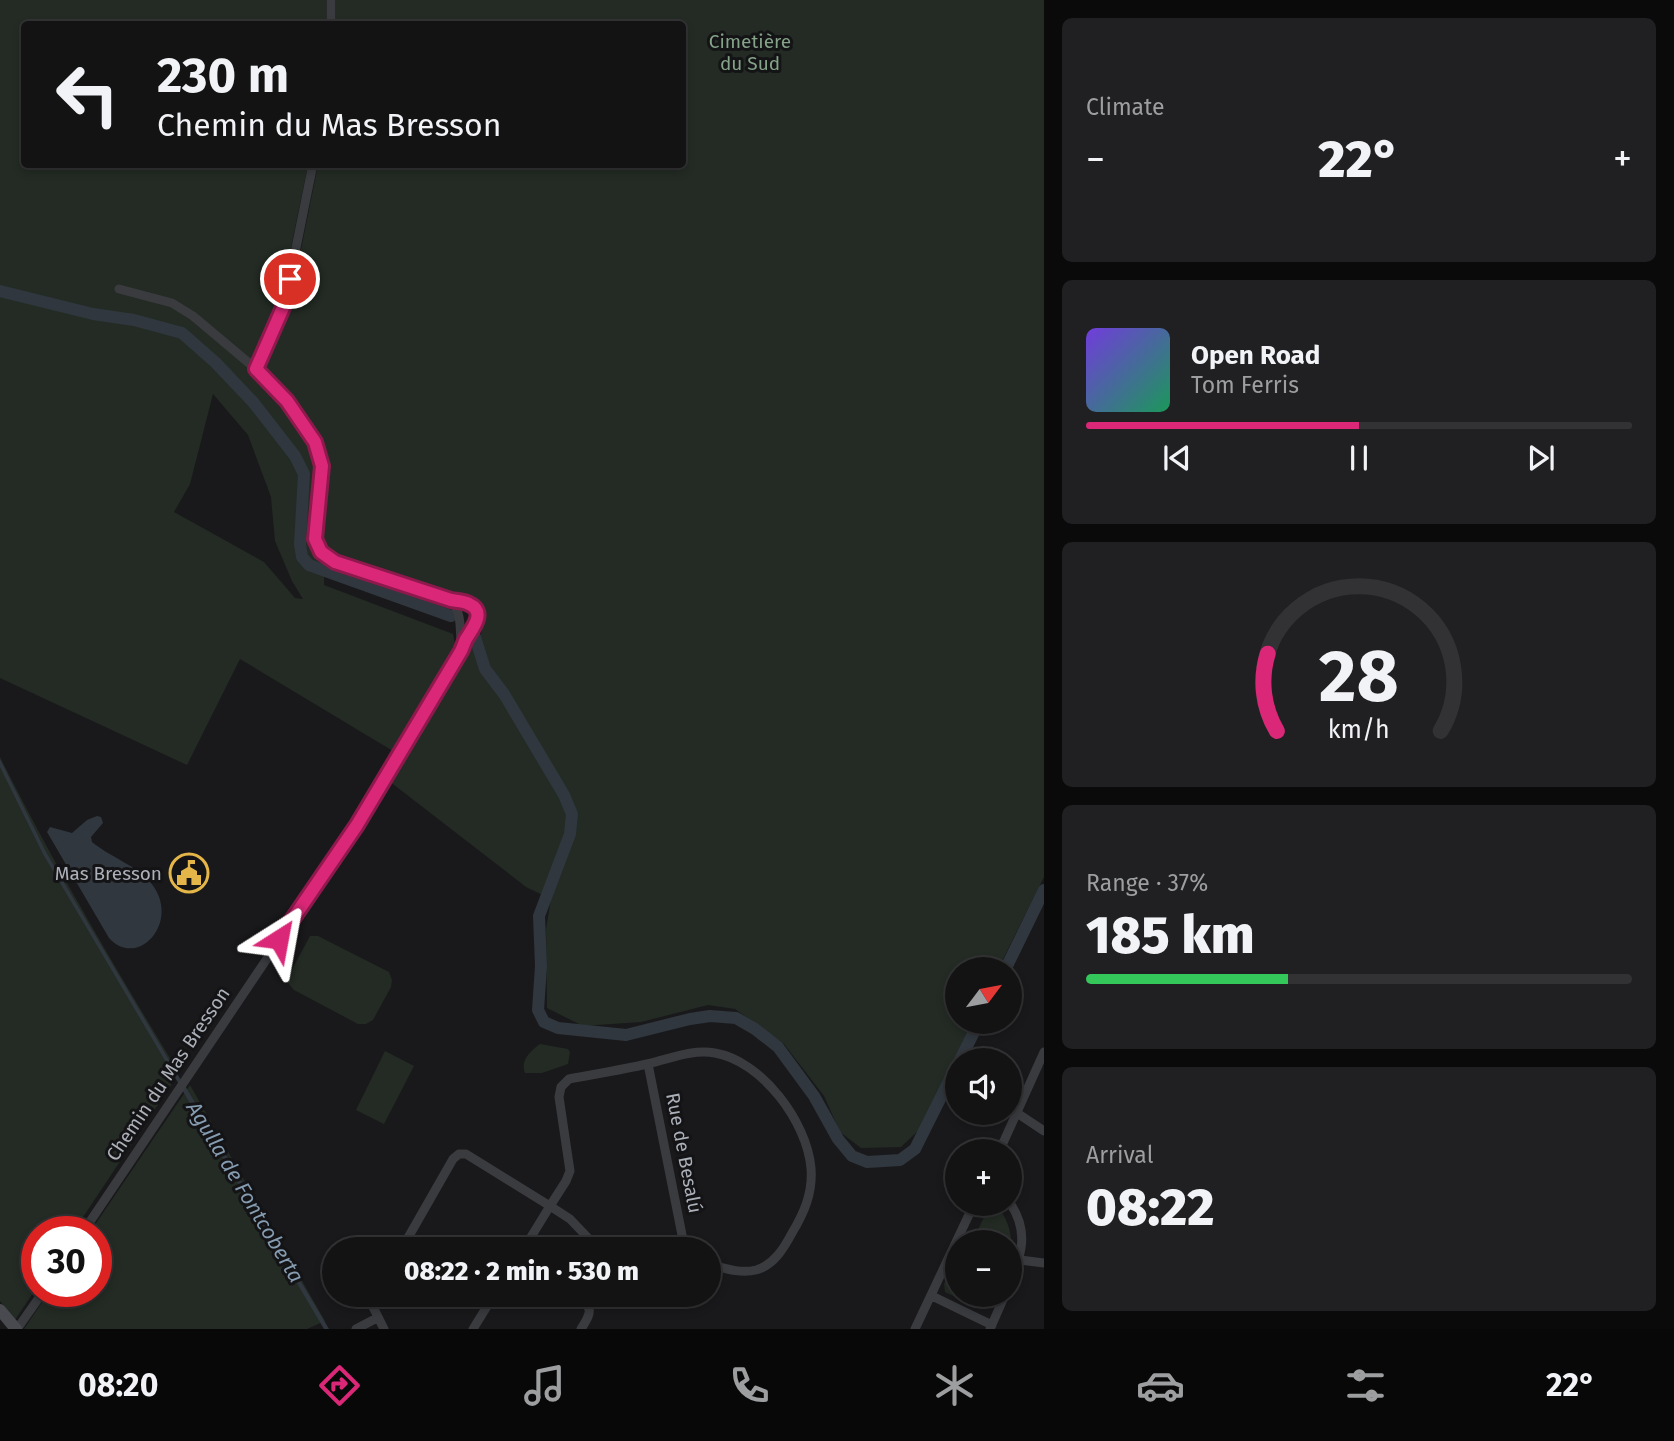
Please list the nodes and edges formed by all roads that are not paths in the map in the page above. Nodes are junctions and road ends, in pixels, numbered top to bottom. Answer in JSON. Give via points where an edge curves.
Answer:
{"nodes":[{"id":1,"x":331,"y":0,"type":"edge"},
{"id":2,"x":331,"y":21,"type":"edge"},
{"id":3,"x":312,"y":168,"type":"edge"},
{"id":4,"x":119,"y":289,"type":"dead end"},
{"id":5,"x":256,"y":369,"type":"junction"},
{"id":6,"x":451,"y":600,"type":"junction"},
{"id":7,"x":461,"y":651,"type":"junction"},
{"id":8,"x":1044,"y":1052,"type":"edge"},
{"id":9,"x":648,"y":1064,"type":"junction"},
{"id":10,"x":1022,"y":1102,"type":"edge"},
{"id":11,"x":1022,"y":1116,"type":"edge"},
{"id":12,"x":1044,"y":1131,"type":"edge"},
{"id":13,"x":550,"y":1206,"type":"junction"},
{"id":14,"x":93,"y":1216,"type":"edge"},
{"id":15,"x":969,"y":1216,"type":"edge"},
{"id":16,"x":408,"y":1237,"type":"edge"},
{"id":17,"x":531,"y":1237,"type":"edge"},
{"id":18,"x":587,"y":1237,"type":"edge"},
{"id":19,"x":682,"y":1237,"type":"edge"},
{"id":20,"x":1022,"y":1260,"type":"edge"},
{"id":21,"x":1044,"y":1263,"type":"edge"},
{"id":22,"x":721,"y":1267,"type":"edge"},
{"id":23,"x":932,"y":1296,"type":"junction"},
{"id":24,"x":32,"y":1307,"type":"edge"},
{"id":25,"x":373,"y":1307,"type":"edge"},
{"id":26,"x":486,"y":1307,"type":"edge"},
{"id":27,"x":589,"y":1307,"type":"edge"},
{"id":28,"x":1000,"y":1307,"type":"edge"},
{"id":29,"x":0,"y":1310,"type":"edge"},
{"id":30,"x":377,"y":1318,"type":"junction"},
{"id":31,"x":991,"y":1327,"type":"edge"},
{"id":32,"x":17,"y":1329,"type":"edge"},
{"id":33,"x":356,"y":1329,"type":"edge"},
{"id":34,"x":384,"y":1329,"type":"edge"},
{"id":35,"x":472,"y":1329,"type":"edge"},
{"id":36,"x":581,"y":1329,"type":"edge"},
{"id":37,"x":915,"y":1329,"type":"edge"}],
"edges":[{"from":1,"to":2,"type":"street"},
{"from":3,"to":5,"type":"street","via":[[285,303]]},
{"from":4,"to":5,"type":"street","name":"Chemin du Mas Bresson","via":[[172,303]]},
{"from":5,"to":6,"type":"street","name":"Chemin du Mas Bresson","via":[[287,401],[315,442],[322,466],[315,539],[321,552],[335,562]]},
{"from":6,"to":7,"type":"street","via":[[459,615]]},
{"from":6,"to":7,"type":"street","name":"Chemin du Mas Bresson","via":[[469,604],[477,617]]},
{"from":7,"to":14,"type":"street","name":"Chemin du Mas Bresson","via":[[357,825]]},
{"from":8,"to":10,"type":"street"},
{"from":9,"to":13,"type":"street","via":[[569,1079],[561,1087],[570,1171]]},
{"from":9,"to":19,"type":"street","name":"Rue de Besalú"},
{"from":9,"to":22,"type":"street","via":[[693,1052],[727,1055],[774,1090],[793,1115],[807,1146],[809,1196],[804,1214],[776,1258],[754,1270]]},
{"from":11,"to":12,"type":"street"},
{"from":13,"to":16,"type":"street","via":[[459,1154]]},
{"from":13,"to":17,"type":"street"},
{"from":13,"to":18,"type":"street"},
{"from":15,"to":23,"type":"street"},
{"from":20,"to":21,"type":"street"},
{"from":23,"to":31,"type":"street"},
{"from":23,"to":37,"type":"street"},
{"from":24,"to":32,"type":"street"},
{"from":25,"to":30,"type":"street"},
{"from":26,"to":35,"type":"street"},
{"from":27,"to":36,"type":"street"},
{"from":28,"to":31,"type":"street"},
{"from":29,"to":32,"type":"street"},
{"from":30,"to":33,"type":"street"},
{"from":30,"to":34,"type":"street"}]}
